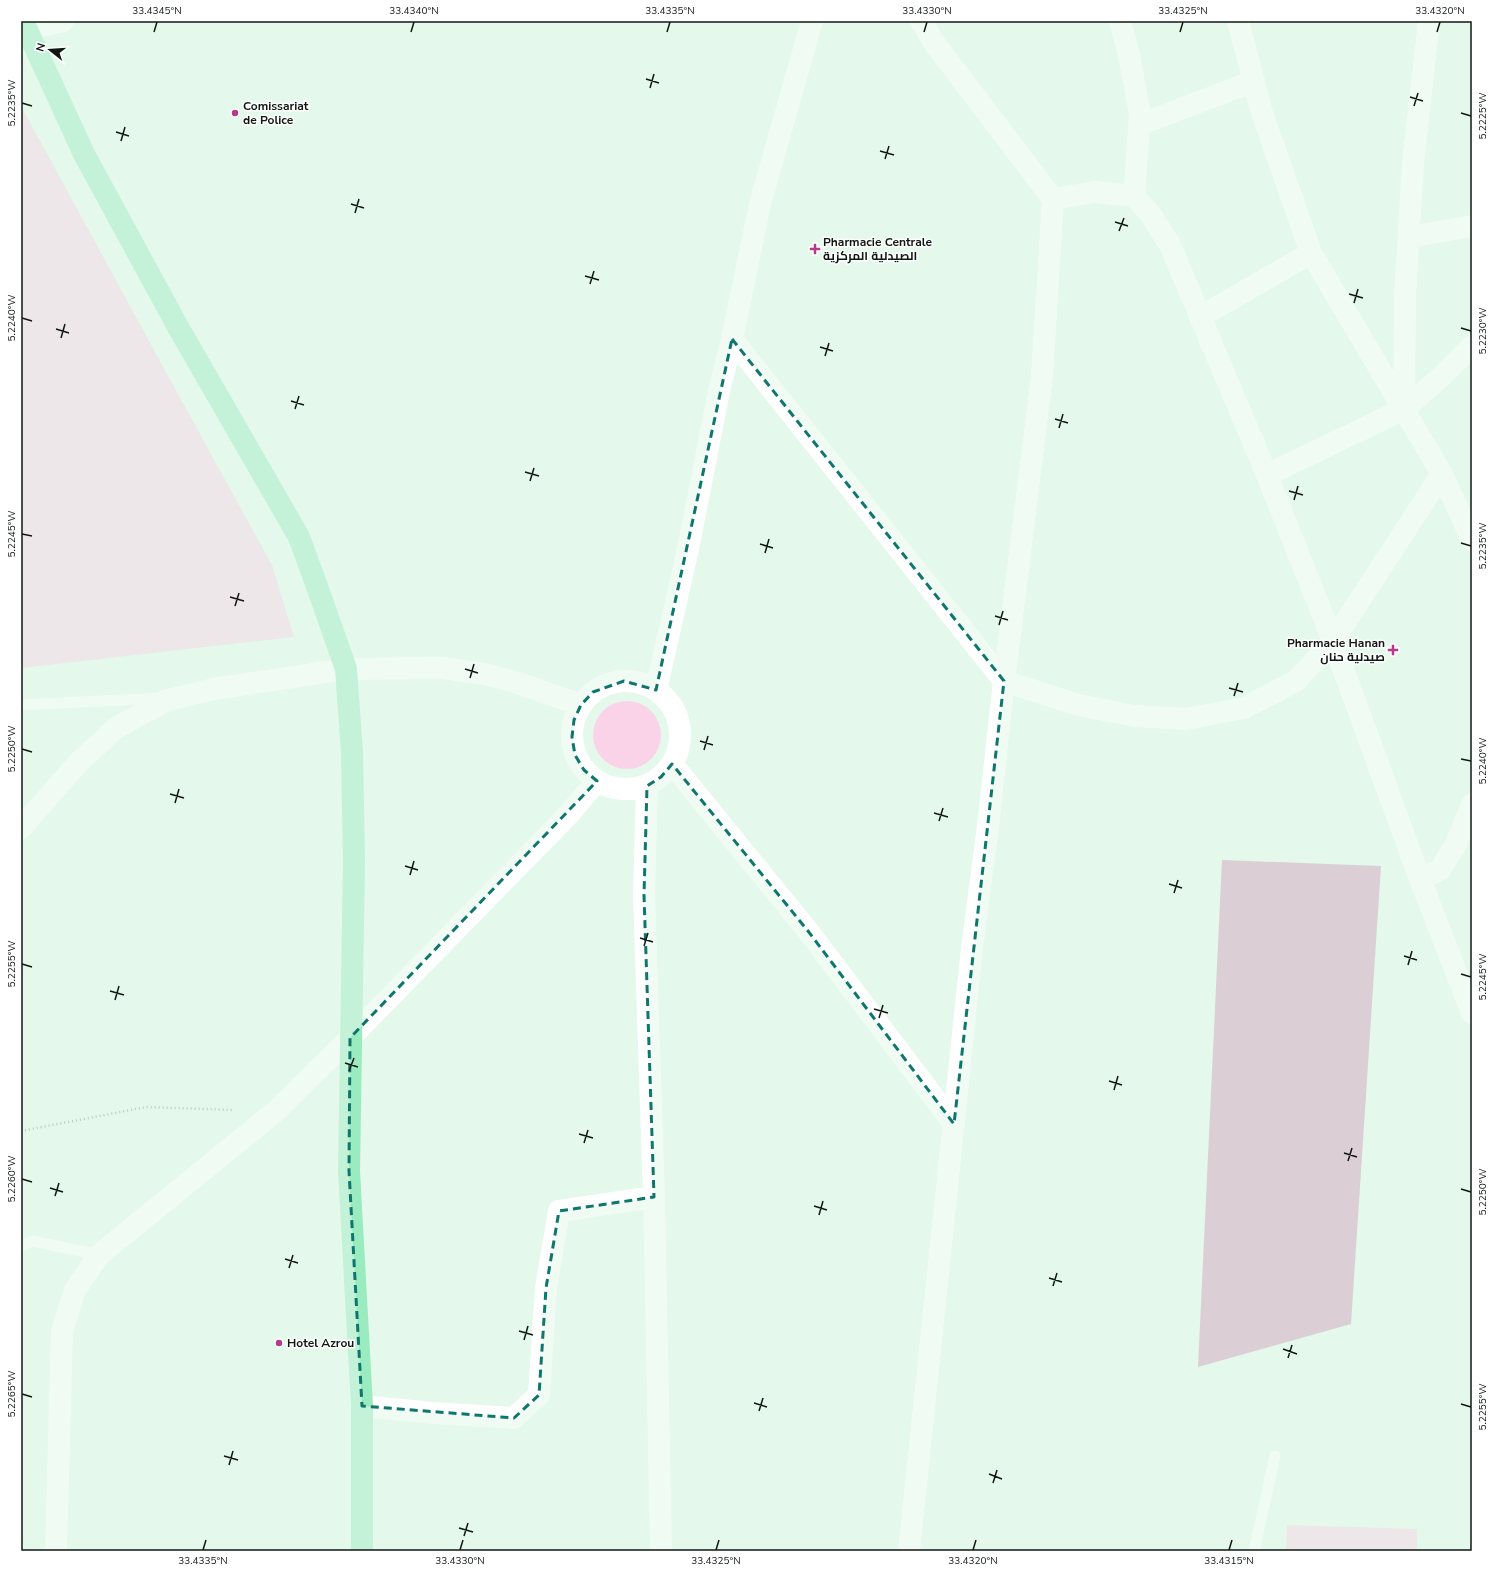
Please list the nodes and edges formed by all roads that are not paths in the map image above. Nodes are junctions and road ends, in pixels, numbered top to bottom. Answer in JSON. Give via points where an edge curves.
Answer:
{"nodes":[{"id":1,"x":63,"y":21,"type":"edge"},
{"id":2,"x":812,"y":21,"type":"edge"},
{"id":3,"x":921,"y":21,"type":"edge"},
{"id":4,"x":1120,"y":21,"type":"edge"},
{"id":5,"x":1238,"y":21,"type":"edge"},
{"id":6,"x":1429,"y":21,"type":"edge"},
{"id":7,"x":25,"y":25,"type":"edge"},
{"id":8,"x":1254,"y":81,"type":"junction"},
{"id":9,"x":1140,"y":125,"type":"junction"},
{"id":10,"x":1134,"y":196,"type":"junction"},
{"id":11,"x":1053,"y":199,"type":"junction"},
{"id":12,"x":1472,"y":226,"type":"edge"},
{"id":13,"x":1409,"y":237,"type":"junction"},
{"id":14,"x":1311,"y":253,"type":"junction"},
{"id":15,"x":1200,"y":317,"type":"junction"},
{"id":16,"x":732,"y":339,"type":"junction"},
{"id":17,"x":1472,"y":346,"type":"edge"},
{"id":18,"x":1404,"y":409,"type":"junction"},
{"id":19,"x":1442,"y":474,"type":"junction"},
{"id":20,"x":1267,"y":475,"type":"junction"},
{"id":21,"x":1472,"y":540,"type":"edge"},
{"id":22,"x":1333,"y":641,"type":"junction"},
{"id":23,"x":346,"y":669,"type":"junction"},
{"id":24,"x":1004,"y":681,"type":"junction"},
{"id":25,"x":656,"y":690,"type":"junction"},
{"id":26,"x":181,"y":697,"type":"junction"},
{"id":27,"x":581,"y":704,"type":"junction"},
{"id":28,"x":21,"y":705,"type":"edge"},
{"id":29,"x":672,"y":764,"type":"junction"},
{"id":30,"x":597,"y":781,"type":"junction"},
{"id":31,"x":647,"y":786,"type":"junction"},
{"id":32,"x":1472,"y":804,"type":"edge"},
{"id":33,"x":21,"y":828,"type":"edge"},
{"id":34,"x":1420,"y":879,"type":"junction"},
{"id":35,"x":1472,"y":1013,"type":"edge"},
{"id":36,"x":350,"y":1038,"type":"junction"},
{"id":37,"x":954,"y":1124,"type":"junction"},
{"id":38,"x":654,"y":1197,"type":"junction"},
{"id":39,"x":21,"y":1246,"type":"edge"},
{"id":40,"x":99,"y":1256,"type":"junction"},
{"id":41,"x":362,"y":1406,"type":"junction"},
{"id":42,"x":1275,"y":1456,"type":"dead end"},
{"id":43,"x":56,"y":1551,"type":"edge"},
{"id":44,"x":362,"y":1551,"type":"edge"},
{"id":45,"x":662,"y":1551,"type":"edge"},
{"id":46,"x":909,"y":1551,"type":"edge"},
{"id":47,"x":1254,"y":1551,"type":"edge"}],
"edges":[{"from":1,"to":7,"type":"street"},
{"from":2,"to":16,"type":"street","via":[[760,204]]},
{"from":3,"to":11,"type":"street","via":[[935,44]]},
{"from":4,"to":9,"type":"street","via":[[1129,55]]},
{"from":5,"to":8,"type":"street"},
{"from":6,"to":13,"type":"street","via":[[1413,163]]},
{"from":7,"to":23,"type":"main road","via":[[84,154],[178,327],[299,537]]},
{"from":8,"to":9,"type":"street"},
{"from":8,"to":14,"type":"street","via":[[1262,113]]},
{"from":9,"to":10,"type":"street"},
{"from":10,"to":11,"type":"street","via":[[1095,192]]},
{"from":10,"to":15,"type":"street","via":[[1151,215],[1170,245]]},
{"from":11,"to":24,"type":"street","via":[[1042,376]]},
{"from":12,"to":13,"type":"street"},
{"from":13,"to":18,"type":"street","via":[[1405,296]]},
{"from":14,"to":15,"type":"street"},
{"from":14,"to":18,"type":"street"},
{"from":15,"to":20,"type":"street"},
{"from":16,"to":24,"type":"street"},
{"from":16,"to":25,"type":"street"},
{"from":17,"to":18,"type":"street"},
{"from":18,"to":19,"type":"street"},
{"from":18,"to":20,"type":"street"},
{"from":19,"to":21,"type":"street"},
{"from":19,"to":22,"type":"street"},
{"from":20,"to":22,"type":"street"},
{"from":22,"to":24,"type":"street","via":[[1296,681],[1244,708],[1186,719],[1135,716],[1078,705]]},
{"from":22,"to":34,"type":"street"},
{"from":23,"to":26,"type":"street","via":[[214,689]]},
{"from":23,"to":27,"type":"street","via":[[442,668],[485,674]]},
{"from":23,"to":36,"type":"main road","via":[[352,752],[354,861]]},
{"from":24,"to":37,"type":"street"},
{"from":25,"to":27,"type":"street","via":[[641,683],[624,681],[607,684],[593,692]]},
{"from":25,"to":29,"type":"street","via":[[668,701],[677,715],[679,749]]},
{"from":26,"to":28,"type":"lane"},
{"from":26,"to":33,"type":"street","via":[[167,700],[116,728],[79,762]]},
{"from":27,"to":30,"type":"street","via":[[574,720],[572,737],[575,755],[584,770]]},
{"from":29,"to":31,"type":"street","via":[[661,777]]},
{"from":29,"to":37,"type":"street","via":[[808,931]]},
{"from":30,"to":31,"type":"street","via":[[612,788],[630,790]]},
{"from":30,"to":36,"type":"street"},
{"from":31,"to":38,"type":"street","via":[[644,895]]},
{"from":32,"to":34,"type":"street","via":[[1456,844],[1440,870]]},
{"from":34,"to":35,"type":"street"},
{"from":36,"to":40,"type":"street","via":[[276,1111]]},
{"from":36,"to":41,"type":"main road","via":[[349,1171]]},
{"from":37,"to":46,"type":"street"},
{"from":38,"to":41,"type":"street","via":[[559,1212],[546,1288],[539,1395],[514,1418]]},
{"from":38,"to":45,"type":"street"},
{"from":39,"to":40,"type":"lane","via":[[33,1241]]},
{"from":40,"to":43,"type":"street","via":[[75,1290],[62,1332]]},
{"from":41,"to":44,"type":"main road"},
{"from":42,"to":47,"type":"lane"}]}
